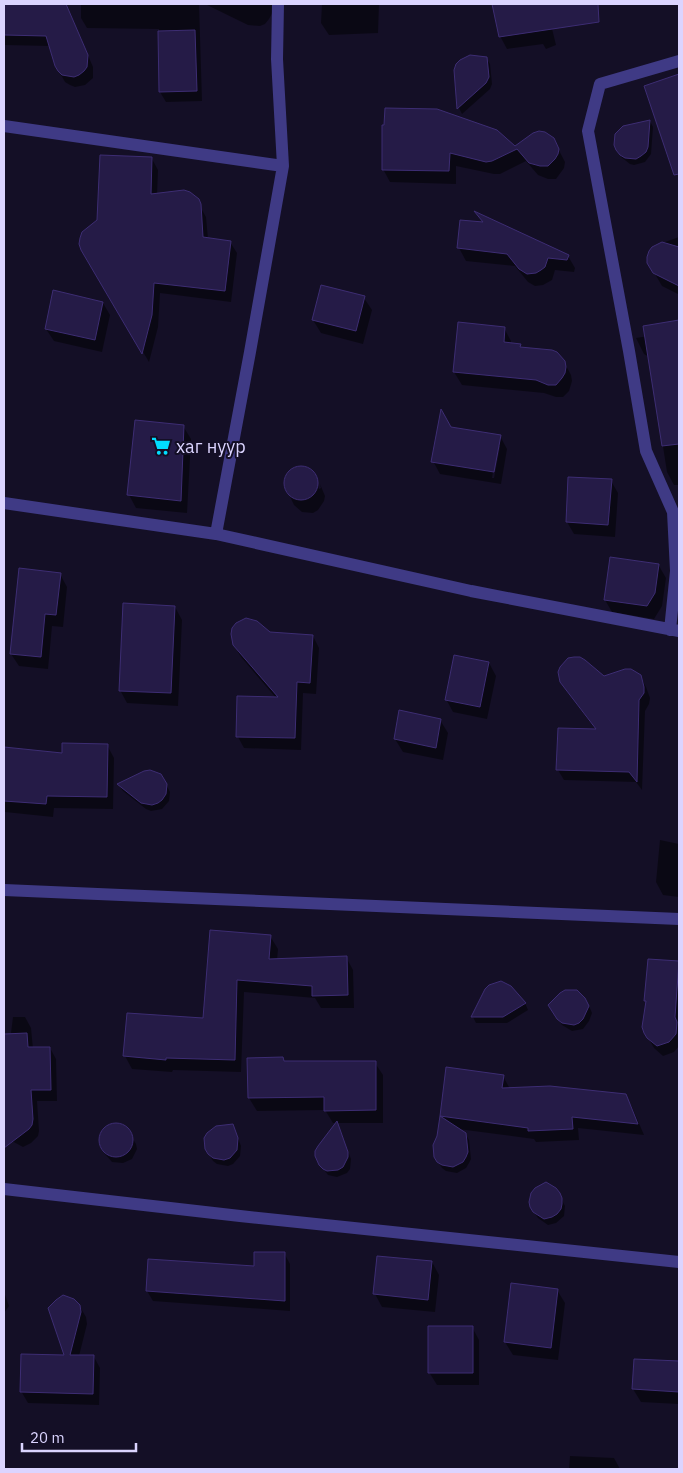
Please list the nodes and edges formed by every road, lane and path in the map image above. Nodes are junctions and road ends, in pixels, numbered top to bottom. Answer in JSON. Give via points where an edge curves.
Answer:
{"nodes":[{"id":1,"x":278,"y":4,"type":"edge"},
{"id":2,"x":679,"y":61,"type":"edge"},
{"id":3,"x":4,"y":126,"type":"edge"},
{"id":4,"x":283,"y":166,"type":"junction"},
{"id":5,"x":4,"y":503,"type":"edge"},
{"id":6,"x":216,"y":534,"type":"junction"},
{"id":7,"x":675,"y":631,"type":"edge"},
{"id":8,"x":4,"y":890,"type":"edge"},
{"id":9,"x":679,"y":919,"type":"edge"},
{"id":10,"x":4,"y":1189,"type":"edge"},
{"id":11,"x":679,"y":1262,"type":"edge"}],
"edges":[{"from":1,"to":4,"type":"street","via":[[277,59]]},
{"from":2,"to":7,"type":"street","via":[[600,84],[588,131],[646,451],[673,512]]},
{"from":3,"to":4,"type":"street"},
{"from":4,"to":6,"type":"street"},
{"from":5,"to":6,"type":"street"},
{"from":6,"to":7,"type":"street","via":[[471,591]]},
{"from":8,"to":9,"type":"street"},
{"from":10,"to":11,"type":"street"}]}
